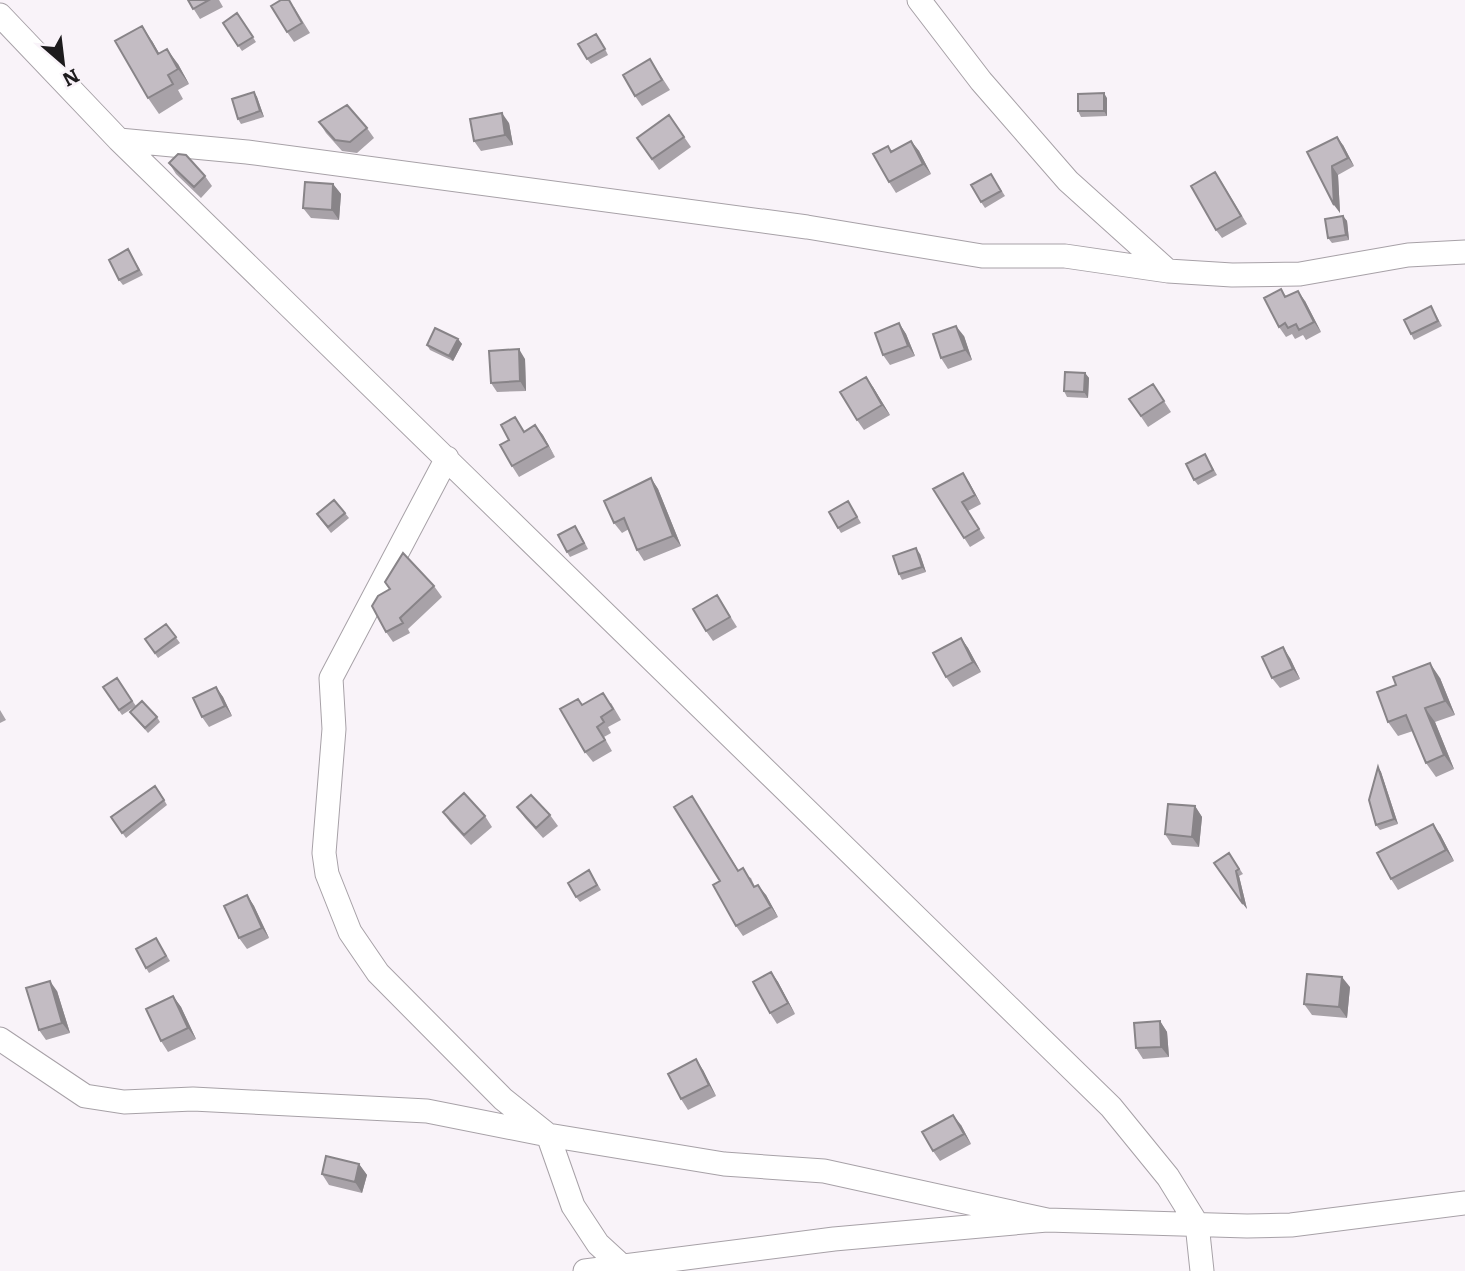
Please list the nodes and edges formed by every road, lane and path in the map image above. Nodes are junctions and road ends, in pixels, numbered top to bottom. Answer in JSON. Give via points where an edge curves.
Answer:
{"nodes":[{"id":1,"x":919,"y":0,"type":"edge"},
{"id":2,"x":0,"y":15,"type":"edge"},
{"id":3,"x":119,"y":140,"type":"junction"},
{"id":4,"x":1465,"y":252,"type":"edge"},
{"id":5,"x":1168,"y":271,"type":"junction"},
{"id":6,"x":447,"y":458,"type":"junction"},
{"id":7,"x":0,"y":1040,"type":"edge"},
{"id":8,"x":548,"y":1135,"type":"junction"},
{"id":9,"x":1465,"y":1203,"type":"edge"},
{"id":10,"x":1047,"y":1220,"type":"junction"},
{"id":11,"x":1197,"y":1224,"type":"junction"},
{"id":12,"x":623,"y":1269,"type":"edge"},
{"id":13,"x":585,"y":1271,"type":"edge"},
{"id":14,"x":1202,"y":1271,"type":"edge"}],
"edges":[{"from":1,"to":5,"type":"street","via":[[981,81],[1068,181]]},
{"from":2,"to":3,"type":"street"},
{"from":3,"to":5,"type":"street","via":[[247,152],[807,227],[982,256],[1065,256]]},
{"from":3,"to":6,"type":"street"},
{"from":4,"to":5,"type":"street","via":[[1408,255],[1300,274]]},
{"from":6,"to":8,"type":"street","via":[[331,678],[334,729],[324,853],[327,874],[350,932],[378,972],[503,1099]]},
{"from":6,"to":11,"type":"street","via":[[1111,1107],[1168,1177]]},
{"from":7,"to":8,"type":"street","via":[[85,1096],[124,1102],[206,1099],[426,1111]]},
{"from":8,"to":10,"type":"street","via":[[724,1164],[824,1171]]},
{"from":8,"to":12,"type":"street","via":[[573,1206],[598,1244]]},
{"from":9,"to":11,"type":"street","via":[[1292,1225]]},
{"from":10,"to":11,"type":"street"},
{"from":10,"to":12,"type":"street","via":[[834,1239]]},
{"from":11,"to":14,"type":"street"},
{"from":12,"to":13,"type":"street"}]}
